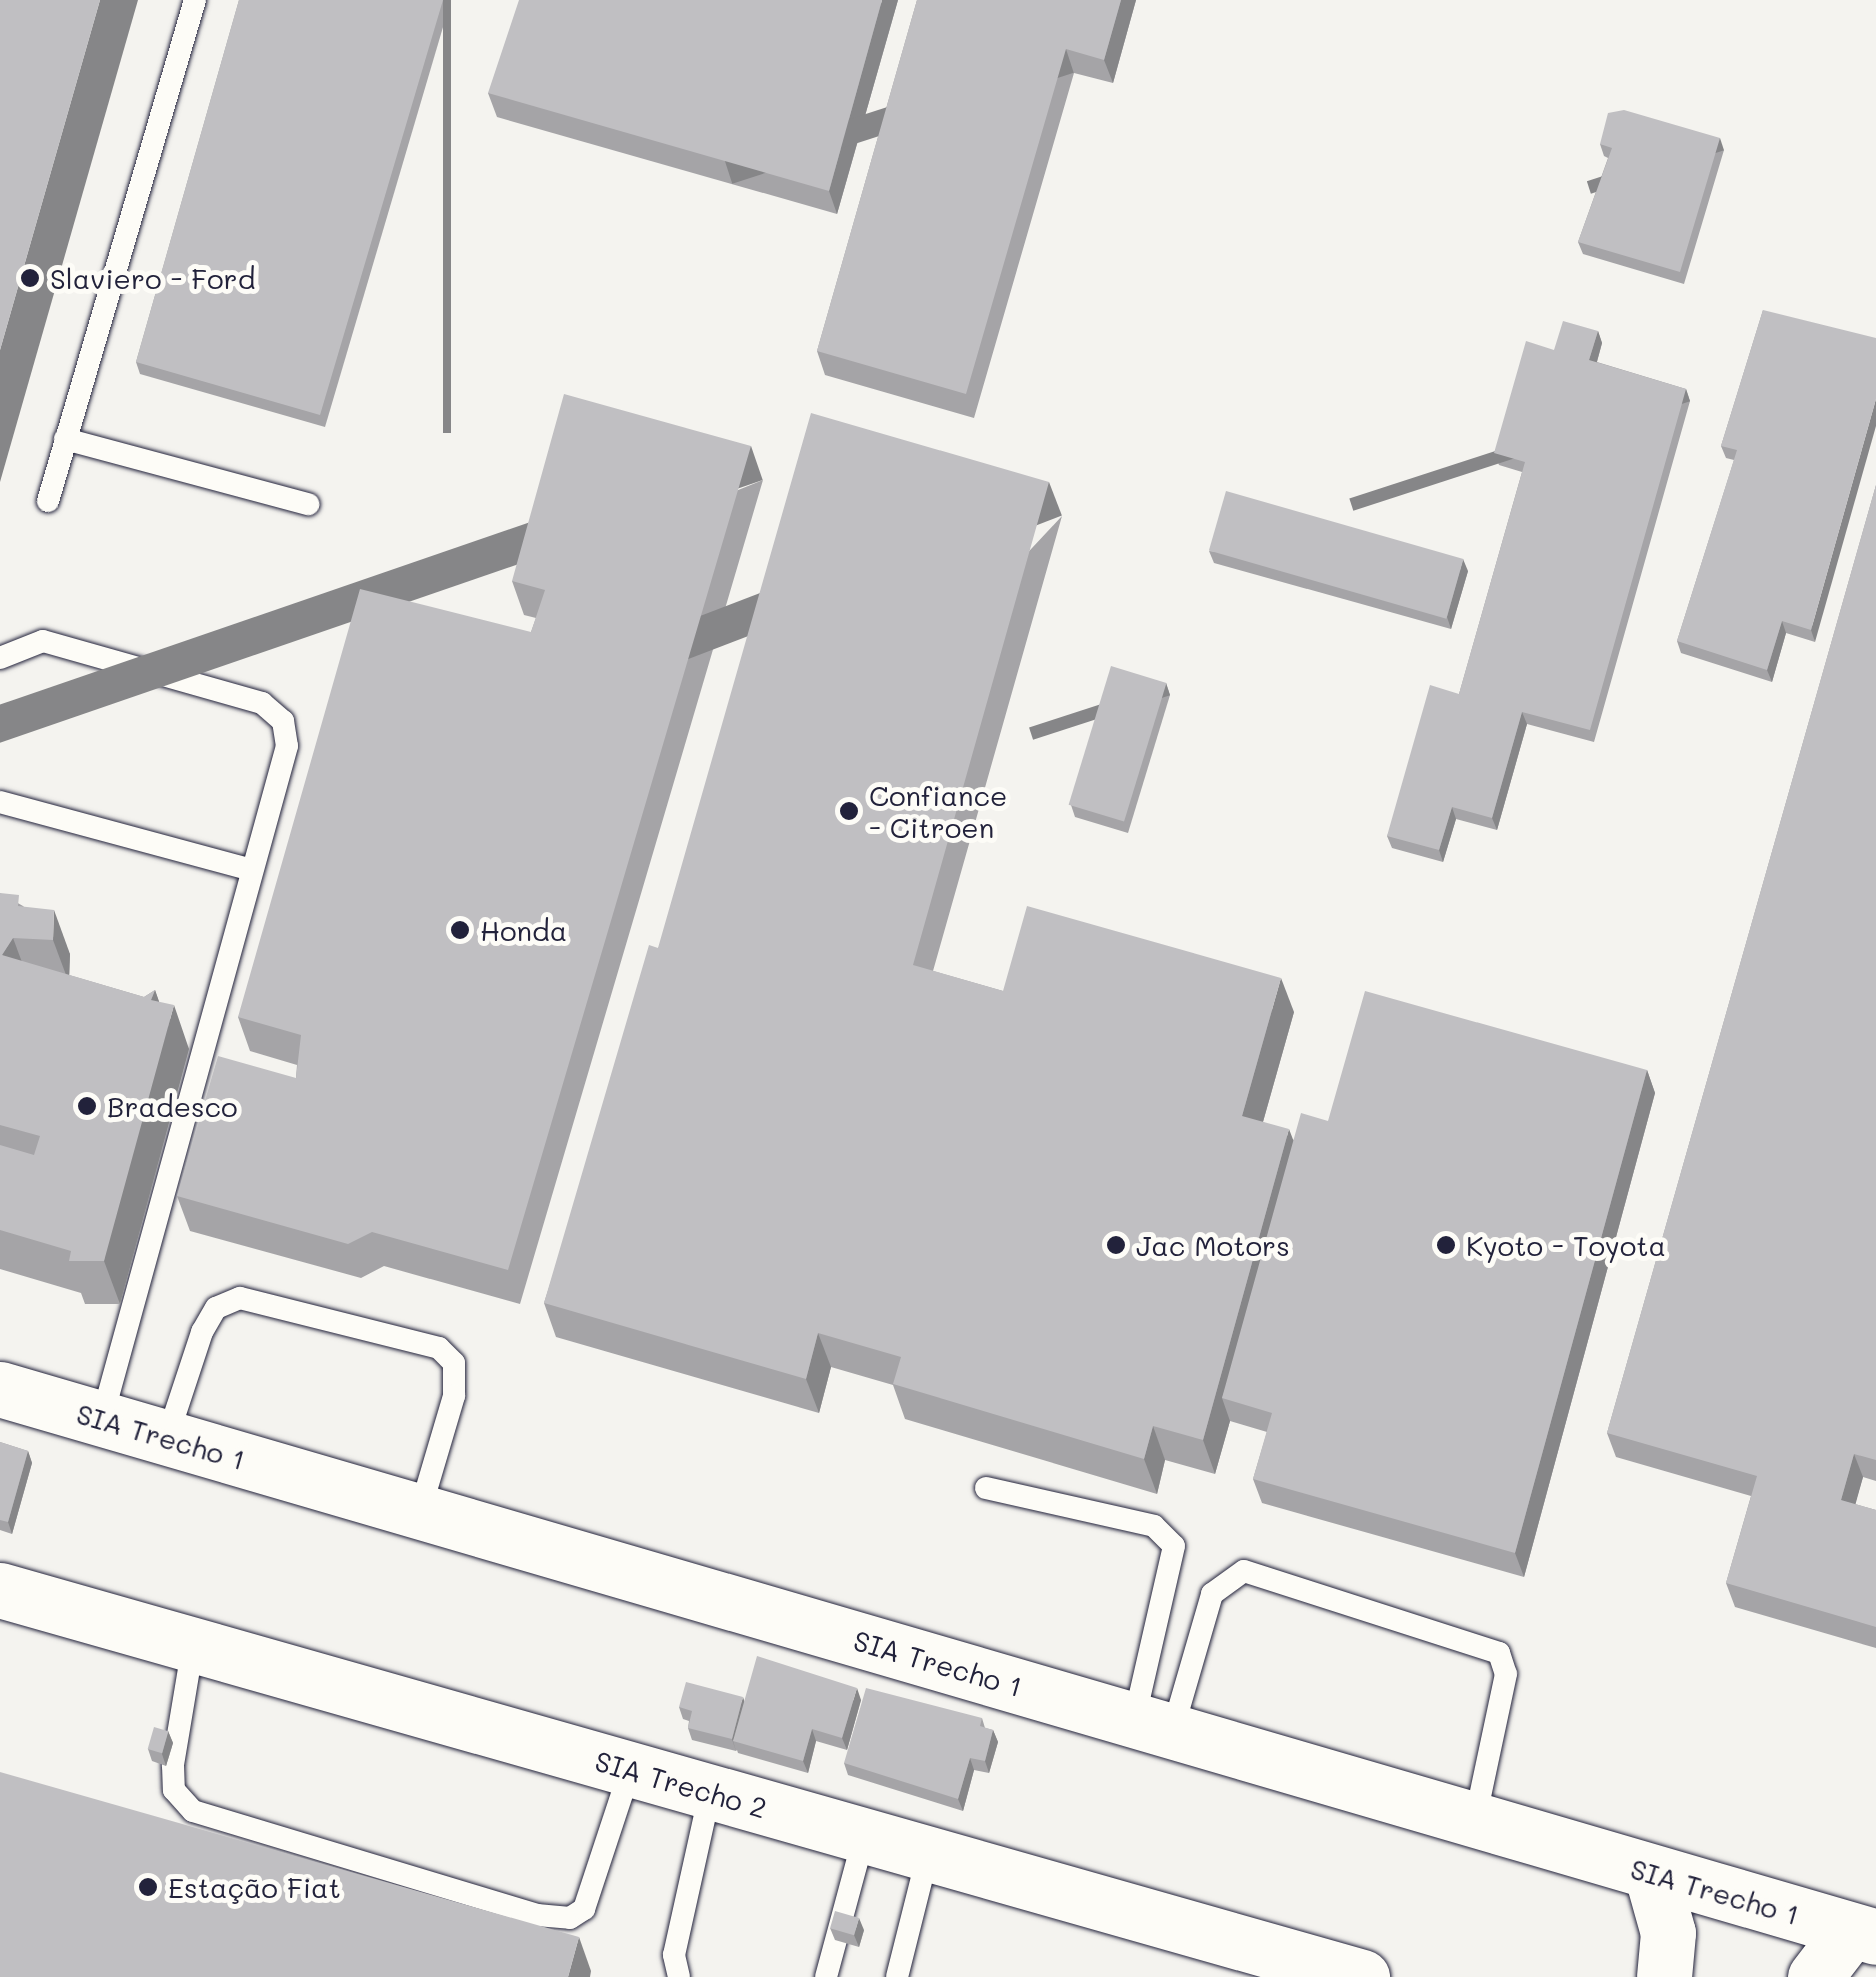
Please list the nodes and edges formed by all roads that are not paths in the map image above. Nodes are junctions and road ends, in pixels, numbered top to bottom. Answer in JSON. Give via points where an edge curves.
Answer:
{"nodes":[{"id":1,"x":194,"y":0,"type":"edge"},
{"id":2,"x":65,"y":438,"type":"junction"},
{"id":3,"x":48,"y":501,"type":"dead end"},
{"id":4,"x":308,"y":504,"type":"dead end"},
{"id":5,"x":0,"y":658,"type":"edge"},
{"id":6,"x":0,"y":802,"type":"edge"},
{"id":7,"x":252,"y":870,"type":"junction"},
{"id":8,"x":0,"y":1389,"type":"edge"},
{"id":9,"x":102,"y":1418,"type":"junction"},
{"id":10,"x":167,"y":1438,"type":"junction"},
{"id":11,"x":986,"y":1488,"type":"dead end"},
{"id":12,"x":420,"y":1511,"type":"junction"},
{"id":13,"x":0,"y":1590,"type":"edge"},
{"id":14,"x":193,"y":1644,"type":"junction"},
{"id":15,"x":1153,"y":1726,"type":"junction"},
{"id":16,"x":630,"y":1770,"type":"junction"},
{"id":17,"x":710,"y":1792,"type":"junction"},
{"id":18,"x":1475,"y":1820,"type":"junction"},
{"id":19,"x":864,"y":1836,"type":"junction"},
{"id":20,"x":928,"y":1854,"type":"junction"},
{"id":21,"x":1651,"y":1872,"type":"junction"},
{"id":22,"x":1864,"y":1934,"type":"edge"},
{"id":23,"x":679,"y":1977,"type":"edge"},
{"id":24,"x":826,"y":1977,"type":"edge"},
{"id":25,"x":897,"y":1977,"type":"edge"},
{"id":26,"x":1362,"y":1977,"type":"edge"},
{"id":27,"x":1664,"y":1977,"type":"edge"},
{"id":28,"x":1815,"y":1977,"type":"edge"}],
"edges":[{"from":1,"to":2,"type":"lane"},
{"from":2,"to":3,"type":"lane"},
{"from":2,"to":4,"type":"lane"},
{"from":5,"to":7,"type":"lane","via":[[43,641],[262,704],[283,721],[288,746]]},
{"from":6,"to":7,"type":"lane"},
{"from":7,"to":9,"type":"lane"},
{"from":8,"to":9,"type":"main road","name":"SIA Trecho 1"},
{"from":9,"to":10,"type":"main road","name":"SIA Trecho 1"},
{"from":10,"to":12,"type":"main road","name":"SIA Trecho 1"},
{"from":10,"to":12,"type":"lane","via":[[202,1332],[216,1308],[240,1298],[439,1348],[454,1363],[454,1396]]},
{"from":11,"to":15,"type":"lane","via":[[1154,1526],[1174,1546]]},
{"from":12,"to":15,"type":"main road","name":"SIA Trecho 1"},
{"from":13,"to":14,"type":"main road","name":"SIA Trecho 2"},
{"from":14,"to":16,"type":"main road","name":"SIA Trecho 2"},
{"from":14,"to":16,"type":"lane","via":[[173,1764],[174,1790],[193,1811],[537,1915],[570,1918],[584,1909]]},
{"from":15,"to":18,"type":"main road","name":"SIA Trecho 1"},
{"from":15,"to":18,"type":"lane","via":[[1212,1594],[1244,1571],[1499,1654],[1506,1674]]},
{"from":16,"to":17,"type":"main road","name":"SIA Trecho 2"},
{"from":17,"to":19,"type":"main road","name":"SIA Trecho 2"},
{"from":17,"to":23,"type":"lane","via":[[674,1955]]},
{"from":18,"to":21,"type":"main road","name":"SIA Trecho 1"},
{"from":19,"to":20,"type":"main road","name":"SIA Trecho 2"},
{"from":19,"to":24,"type":"lane"},
{"from":20,"to":25,"type":"lane"},
{"from":20,"to":26,"type":"main road","name":"SIA Trecho 2"},
{"from":21,"to":22,"type":"main road","name":"SIA Trecho 1"},
{"from":21,"to":27,"type":"main road","via":[[1668,1934]]},
{"from":22,"to":28,"type":"main road"}]}
